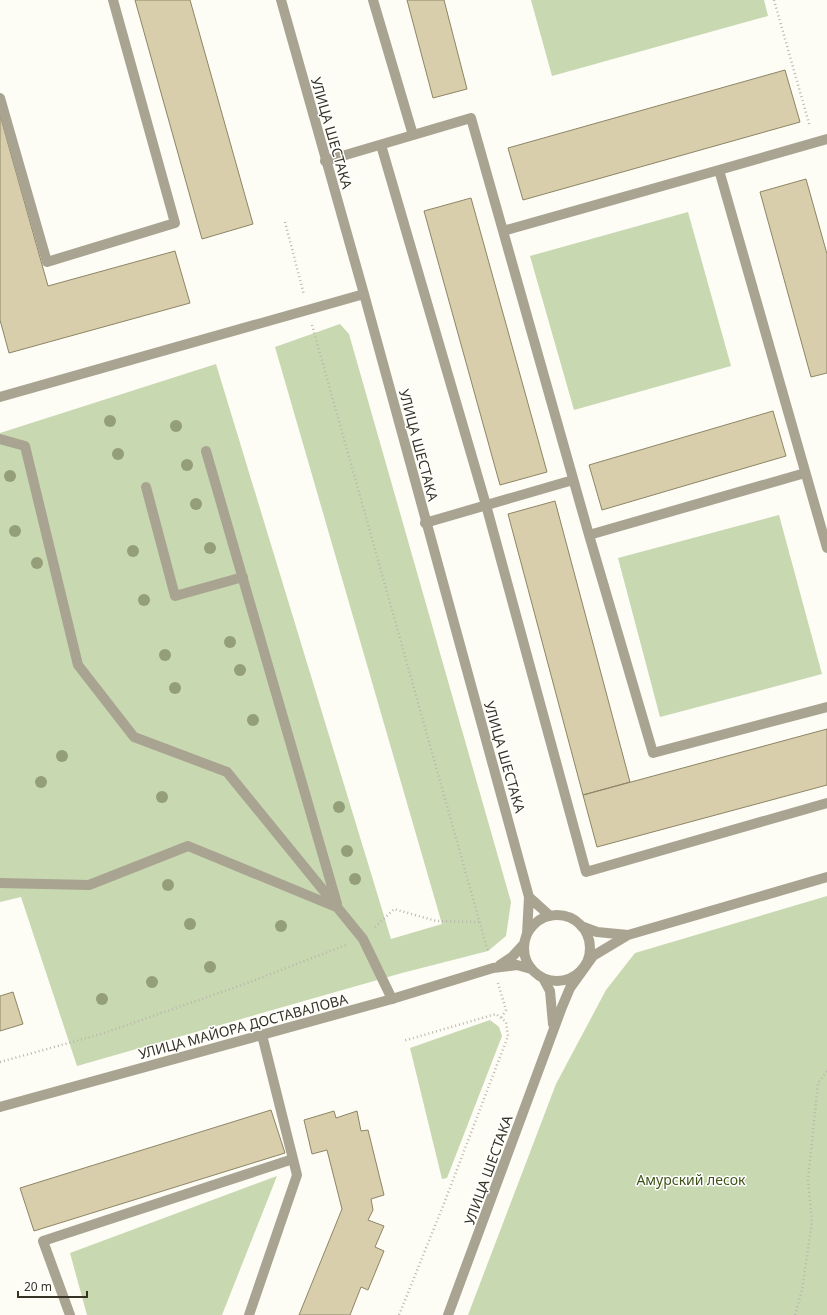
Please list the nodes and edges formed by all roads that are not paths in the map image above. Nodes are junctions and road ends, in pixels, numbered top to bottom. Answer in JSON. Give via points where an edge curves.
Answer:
{"nodes":[{"id":1,"x":113,"y":0,"type":"edge"},
{"id":2,"x":280,"y":0,"type":"edge"},
{"id":3,"x":373,"y":0,"type":"edge"},
{"id":4,"x":0,"y":98,"type":"edge"},
{"id":5,"x":413,"y":135,"type":"junction"},
{"id":6,"x":827,"y":139,"type":"edge"},
{"id":7,"x":381,"y":145,"type":"junction"},
{"id":8,"x":325,"y":161,"type":"junction"},
{"id":9,"x":719,"y":170,"type":"junction"},
{"id":10,"x":503,"y":231,"type":"junction"},
{"id":11,"x":364,"y":294,"type":"junction"},
{"id":12,"x":0,"y":397,"type":"edge"},
{"id":13,"x":0,"y":439,"type":"edge"},
{"id":14,"x":206,"y":451,"type":"dead end"},
{"id":15,"x":805,"y":473,"type":"junction"},
{"id":16,"x":573,"y":480,"type":"junction"},
{"id":17,"x":146,"y":487,"type":"dead end"},
{"id":18,"x":486,"y":505,"type":"junction"},
{"id":19,"x":425,"y":523,"type":"junction"},
{"id":20,"x":589,"y":535,"type":"junction"},
{"id":21,"x":827,"y":548,"type":"edge"},
{"id":22,"x":243,"y":577,"type":"junction"},
{"id":23,"x":827,"y":707,"type":"edge"},
{"id":24,"x":827,"y":803,"type":"edge"},
{"id":25,"x":827,"y":877,"type":"edge"},
{"id":26,"x":0,"y":883,"type":"edge"},
{"id":27,"x":529,"y":898,"type":"junction"},
{"id":28,"x":338,"y":908,"type":"junction"},
{"id":29,"x":550,"y":916,"type":"junction"},
{"id":30,"x":581,"y":926,"type":"junction"},
{"id":31,"x":628,"y":935,"type":"junction"},
{"id":32,"x":525,"y":939,"type":"junction"},
{"id":33,"x":584,"y":967,"type":"junction"},
{"id":34,"x":493,"y":968,"type":"junction"},
{"id":35,"x":531,"y":969,"type":"junction"},
{"id":36,"x":543,"y":978,"type":"junction"},
{"id":37,"x":392,"y":999,"type":"junction"},
{"id":38,"x":553,"y":1033,"type":"junction"},
{"id":39,"x":262,"y":1035,"type":"junction"},
{"id":40,"x":0,"y":1106,"type":"edge"},
{"id":41,"x":293,"y":1160,"type":"junction"},
{"id":42,"x":70,"y":1315,"type":"edge"},
{"id":43,"x":249,"y":1315,"type":"edge"},
{"id":44,"x":448,"y":1315,"type":"edge"}],
"edges":[{"from":1,"to":4,"type":"street","via":[[175,223],[47,262]]},
{"from":2,"to":8,"type":"street","name":"УЛИЦА ШЕСТАКА"},
{"from":3,"to":5,"type":"street"},
{"from":5,"to":7,"type":"street"},
{"from":5,"to":10,"type":"street","via":[[471,118]]},
{"from":6,"to":9,"type":"street"},
{"from":7,"to":8,"type":"street"},
{"from":7,"to":18,"type":"street"},
{"from":8,"to":11,"type":"street","name":"УЛИЦА ШЕСТАКА"},
{"from":9,"to":10,"type":"street"},
{"from":9,"to":15,"type":"street"},
{"from":10,"to":16,"type":"street"},
{"from":11,"to":12,"type":"street"},
{"from":11,"to":19,"type":"street","name":"УЛИЦА ШЕСТАКА"},
{"from":13,"to":28,"type":"street","via":[[25,446],[78,665],[134,737],[227,772]]},
{"from":14,"to":22,"type":"street"},
{"from":15,"to":20,"type":"street"},
{"from":15,"to":21,"type":"street"},
{"from":16,"to":18,"type":"street"},
{"from":16,"to":20,"type":"street"},
{"from":17,"to":22,"type":"street","via":[[175,596]]},
{"from":18,"to":19,"type":"street"},
{"from":18,"to":24,"type":"street","via":[[586,872]]},
{"from":19,"to":27,"type":"street","name":"УЛИЦА ШЕСТАКА"},
{"from":20,"to":23,"type":"street","via":[[653,753]]},
{"from":22,"to":28,"type":"street"},
{"from":25,"to":31,"type":"street"},
{"from":26,"to":28,"type":"street","via":[[89,884],[188,846]]},
{"from":27,"to":29,"type":"street"},
{"from":27,"to":32,"type":"street","name":"УЛИЦА ШЕСТАКА"},
{"from":28,"to":37,"type":"street","via":[[363,939]]},
{"from":29,"to":30,"type":"street","via":[[572,919]]},
{"from":29,"to":32,"type":"street","via":[[532,926]]},
{"from":30,"to":31,"type":"street","via":[[597,932]]},
{"from":30,"to":33,"type":"street","via":[[590,946]]},
{"from":31,"to":33,"type":"street","via":[[605,947]]},
{"from":32,"to":34,"type":"street","name":"УЛИЦА МАЙОРА ДОСТАВАЛОВА","via":[[512,958]]},
{"from":32,"to":35,"type":"street","via":[[524,955]]},
{"from":33,"to":36,"type":"street","via":[[565,980]]},
{"from":33,"to":38,"type":"street","name":"УЛИЦА ШЕСТАКА","via":[[570,988]]},
{"from":34,"to":35,"type":"street","name":"УЛИЦА МАЙОРА ДОСТАВАЛОВА","via":[[517,965]]},
{"from":34,"to":37,"type":"street","name":"УЛИЦА МАЙОРА ДОСТАВАЛОВА"},
{"from":35,"to":36,"type":"street"},
{"from":36,"to":38,"type":"street","name":"УЛИЦА ШЕСТАКА","via":[[550,991]]},
{"from":37,"to":39,"type":"street","name":"УЛИЦА МАЙОРА ДОСТАВАЛОВА"},
{"from":38,"to":44,"type":"street","name":"УЛИЦА ШЕСТАКА"},
{"from":39,"to":40,"type":"street","name":"УЛИЦА МАЙОРА ДОСТАВАЛОВА"},
{"from":39,"to":41,"type":"street"},
{"from":41,"to":42,"type":"street","via":[[43,1241]]},
{"from":41,"to":43,"type":"street","via":[[297,1175]]}]}
